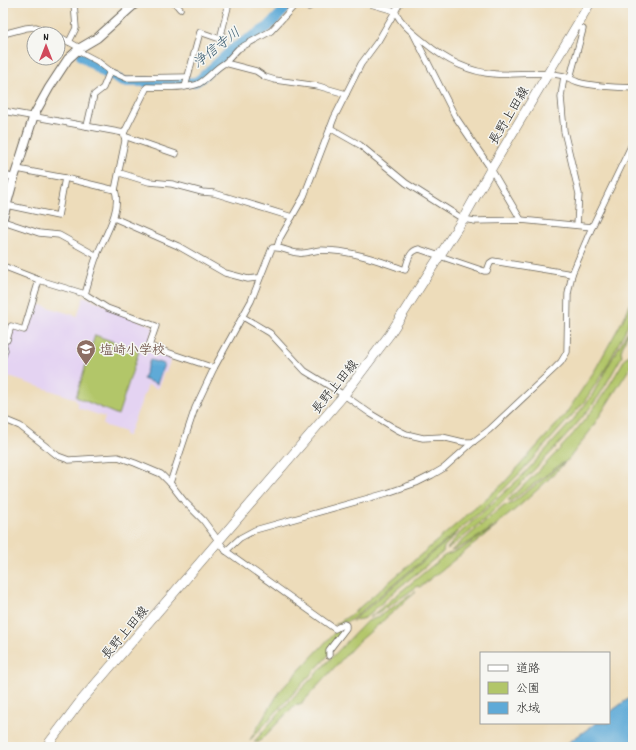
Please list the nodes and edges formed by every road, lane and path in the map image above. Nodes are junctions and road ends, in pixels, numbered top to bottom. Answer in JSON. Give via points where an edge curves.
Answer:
{"nodes":[{"id":1,"x":74,"y":3,"type":"edge"},
{"id":2,"x":136,"y":3,"type":"edge"},
{"id":3,"x":175,"y":3,"type":"edge"},
{"id":4,"x":229,"y":3,"type":"edge"},
{"id":5,"x":287,"y":3,"type":"edge"},
{"id":6,"x":313,"y":3,"type":"edge"},
{"id":7,"x":368,"y":3,"type":"edge"},
{"id":8,"x":400,"y":3,"type":"edge"},
{"id":9,"x":590,"y":3,"type":"edge"},
{"id":10,"x":295,"y":4,"type":"edge"},
{"id":11,"x":180,"y":10,"type":"dead end"},
{"id":12,"x":395,"y":11,"type":"junction"},
{"id":13,"x":576,"y":26,"type":"junction"},
{"id":14,"x":26,"y":28,"type":"edge"},
{"id":15,"x":413,"y":33,"type":"junction"},
{"id":16,"x":3,"y":34,"type":"edge"},
{"id":17,"x":66,"y":40,"type":"edge"},
{"id":18,"x":69,"y":42,"type":"junction"},
{"id":19,"x":79,"y":49,"type":"junction"},
{"id":20,"x":225,"y":63,"type":"junction"},
{"id":21,"x":109,"y":74,"type":"junction"},
{"id":22,"x":549,"y":74,"type":"junction"},
{"id":23,"x":186,"y":77,"type":"junction"},
{"id":24,"x":567,"y":77,"type":"junction"},
{"id":25,"x":148,"y":82,"type":"junction"},
{"id":26,"x":185,"y":86,"type":"junction"},
{"id":27,"x":633,"y":88,"type":"edge"},
{"id":28,"x":346,"y":94,"type":"junction"},
{"id":29,"x":3,"y":111,"type":"edge"},
{"id":30,"x":34,"y":116,"type":"junction"},
{"id":31,"x":87,"y":126,"type":"junction"},
{"id":32,"x":330,"y":128,"type":"junction"},
{"id":33,"x":124,"y":134,"type":"junction"},
{"id":34,"x":633,"y":142,"type":"edge"},
{"id":35,"x":176,"y":154,"type":"dead end"},
{"id":36,"x":17,"y":169,"type":"junction"},
{"id":37,"x":491,"y":169,"type":"junction"},
{"id":38,"x":120,"y":173,"type":"junction"},
{"id":39,"x":3,"y":174,"type":"edge"},
{"id":40,"x":14,"y":178,"type":"junction"},
{"id":41,"x":65,"y":178,"type":"junction"},
{"id":42,"x":115,"y":190,"type":"junction"},
{"id":43,"x":6,"y":205,"type":"junction"},
{"id":44,"x":292,"y":217,"type":"junction"},
{"id":45,"x":114,"y":218,"type":"junction"},
{"id":46,"x":3,"y":219,"type":"edge"},
{"id":47,"x":463,"y":219,"type":"junction"},
{"id":48,"x":521,"y":220,"type":"junction"},
{"id":49,"x":577,"y":225,"type":"junction"},
{"id":50,"x":592,"y":227,"type":"junction"},
{"id":51,"x":277,"y":247,"type":"junction"},
{"id":52,"x":97,"y":256,"type":"junction"},
{"id":53,"x":439,"y":256,"type":"junction"},
{"id":54,"x":3,"y":266,"type":"edge"},
{"id":55,"x":572,"y":274,"type":"junction"},
{"id":56,"x":259,"y":278,"type":"junction"},
{"id":57,"x":39,"y":280,"type":"junction"},
{"id":58,"x":85,"y":294,"type":"junction"},
{"id":59,"x":243,"y":317,"type":"junction"},
{"id":60,"x":3,"y":341,"type":"edge"},
{"id":61,"x":3,"y":356,"type":"edge"},
{"id":62,"x":214,"y":368,"type":"junction"},
{"id":63,"x":344,"y":395,"type":"junction"},
{"id":64,"x":3,"y":419,"type":"edge"},
{"id":65,"x":473,"y":442,"type":"junction"},
{"id":66,"x":170,"y":483,"type":"junction"},
{"id":67,"x":218,"y":542,"type":"junction"},
{"id":68,"x":226,"y":551,"type":"junction"},
{"id":69,"x":329,"y":656,"type":"dead end"},
{"id":70,"x":46,"y":747,"type":"edge"}],
"edges":[{"from":1,"to":18,"type":"street","via":[[76,28]]},
{"from":2,"to":19,"type":"street","via":[[97,38]]},
{"from":3,"to":11,"type":"street"},
{"from":4,"to":23,"type":"street","via":[[220,39],[200,32]]},
{"from":5,"to":10,"type":"street"},
{"from":6,"to":10,"type":"street","via":[[309,6]]},
{"from":7,"to":12,"type":"street"},
{"from":8,"to":12,"type":"street"},
{"from":9,"to":13,"type":"main road","name":"長野上田線"},
{"from":10,"to":20,"type":"street","via":[[270,31],[238,49]]},
{"from":12,"to":15,"type":"street"},
{"from":12,"to":28,"type":"street","via":[[378,41],[360,64]]},
{"from":13,"to":22,"type":"main road","name":"長野上田線"},
{"from":13,"to":24,"type":"street","via":[[583,30]]},
{"from":14,"to":16,"type":"street"},
{"from":15,"to":22,"type":"street","via":[[437,53],[462,67],[481,73]]},
{"from":15,"to":37,"type":"street","via":[[454,116]]},
{"from":17,"to":18,"type":"street"},
{"from":18,"to":19,"type":"street"},
{"from":19,"to":21,"type":"street","via":[[97,61]]},
{"from":19,"to":30,"type":"street","via":[[68,59]]},
{"from":20,"to":26,"type":"street","via":[[197,85]]},
{"from":20,"to":28,"type":"street","via":[[256,71],[275,80],[318,86]]},
{"from":21,"to":25,"type":"street"},
{"from":21,"to":31,"type":"street","via":[[103,88],[94,95]]},
{"from":22,"to":24,"type":"street"},
{"from":22,"to":37,"type":"main road","name":"長野上田線"},
{"from":23,"to":25,"type":"street"},
{"from":23,"to":26,"type":"street"},
{"from":24,"to":27,"type":"street","via":[[579,82]]},
{"from":24,"to":49,"type":"street","via":[[561,97],[564,131],[579,194]]},
{"from":25,"to":26,"type":"street"},
{"from":25,"to":33,"type":"street"},
{"from":28,"to":32,"type":"street"},
{"from":29,"to":30,"type":"street"},
{"from":30,"to":31,"type":"street"},
{"from":30,"to":36,"type":"street"},
{"from":31,"to":33,"type":"street"},
{"from":32,"to":44,"type":"street","via":[[312,178]]},
{"from":32,"to":47,"type":"street","via":[[360,145],[406,183]]},
{"from":33,"to":35,"type":"street"},
{"from":33,"to":38,"type":"street"},
{"from":34,"to":50,"type":"street"},
{"from":36,"to":40,"type":"street"},
{"from":36,"to":41,"type":"street"},
{"from":37,"to":47,"type":"main road","name":"長野上田線"},
{"from":37,"to":48,"type":"street"},
{"from":38,"to":42,"type":"street"},
{"from":38,"to":44,"type":"street","via":[[149,182],[214,193]]},
{"from":39,"to":40,"type":"street"},
{"from":40,"to":43,"type":"street"},
{"from":41,"to":42,"type":"street"},
{"from":41,"to":43,"type":"street","via":[[58,216]]},
{"from":42,"to":45,"type":"street","via":[[118,196]]},
{"from":43,"to":46,"type":"street"},
{"from":44,"to":51,"type":"street"},
{"from":45,"to":52,"type":"street"},
{"from":45,"to":56,"type":"street","via":[[178,246],[225,273],[248,279]]},
{"from":46,"to":52,"type":"street","via":[[39,233],[59,236]]},
{"from":47,"to":48,"type":"street"},
{"from":47,"to":53,"type":"main road","name":"長野上田線"},
{"from":48,"to":49,"type":"street"},
{"from":49,"to":50,"type":"street"},
{"from":50,"to":55,"type":"street"},
{"from":51,"to":53,"type":"street","via":[[297,253],[320,250],[355,254],[405,270],[411,253],[416,249]]},
{"from":51,"to":56,"type":"street","via":[[272,248]]},
{"from":52,"to":58,"type":"street"},
{"from":53,"to":55,"type":"street","via":[[484,271],[487,271],[493,261]]},
{"from":53,"to":63,"type":"main road","name":"長野上田線","via":[[390,334]]},
{"from":54,"to":57,"type":"street"},
{"from":55,"to":65,"type":"street","via":[[568,294],[567,352],[561,362],[531,392]]},
{"from":56,"to":59,"type":"street","via":[[252,301]]},
{"from":57,"to":58,"type":"street"},
{"from":57,"to":60,"type":"street","via":[[24,330],[11,326],[7,340]]},
{"from":58,"to":62,"type":"street","via":[[107,308],[156,326],[149,346]]},
{"from":59,"to":62,"type":"street"},
{"from":59,"to":63,"type":"street","via":[[270,333],[305,371]]},
{"from":60,"to":61,"type":"street"},
{"from":62,"to":66,"type":"street","via":[[195,408]]},
{"from":63,"to":65,"type":"street","via":[[370,414],[406,434]]},
{"from":63,"to":67,"type":"main road","name":"長野上田線"},
{"from":64,"to":66,"type":"street","via":[[20,426],[58,456],[69,460],[118,457],[161,474]]},
{"from":65,"to":68,"type":"street","via":[[444,468],[416,483],[369,499],[255,530],[240,538]]},
{"from":66,"to":67,"type":"street","via":[[203,520]]},
{"from":67,"to":68,"type":"street"},
{"from":67,"to":70,"type":"main road","name":"長野上田線","via":[[80,702]]},
{"from":68,"to":69,"type":"street","via":[[335,629],[346,625],[329,650]]}]}
